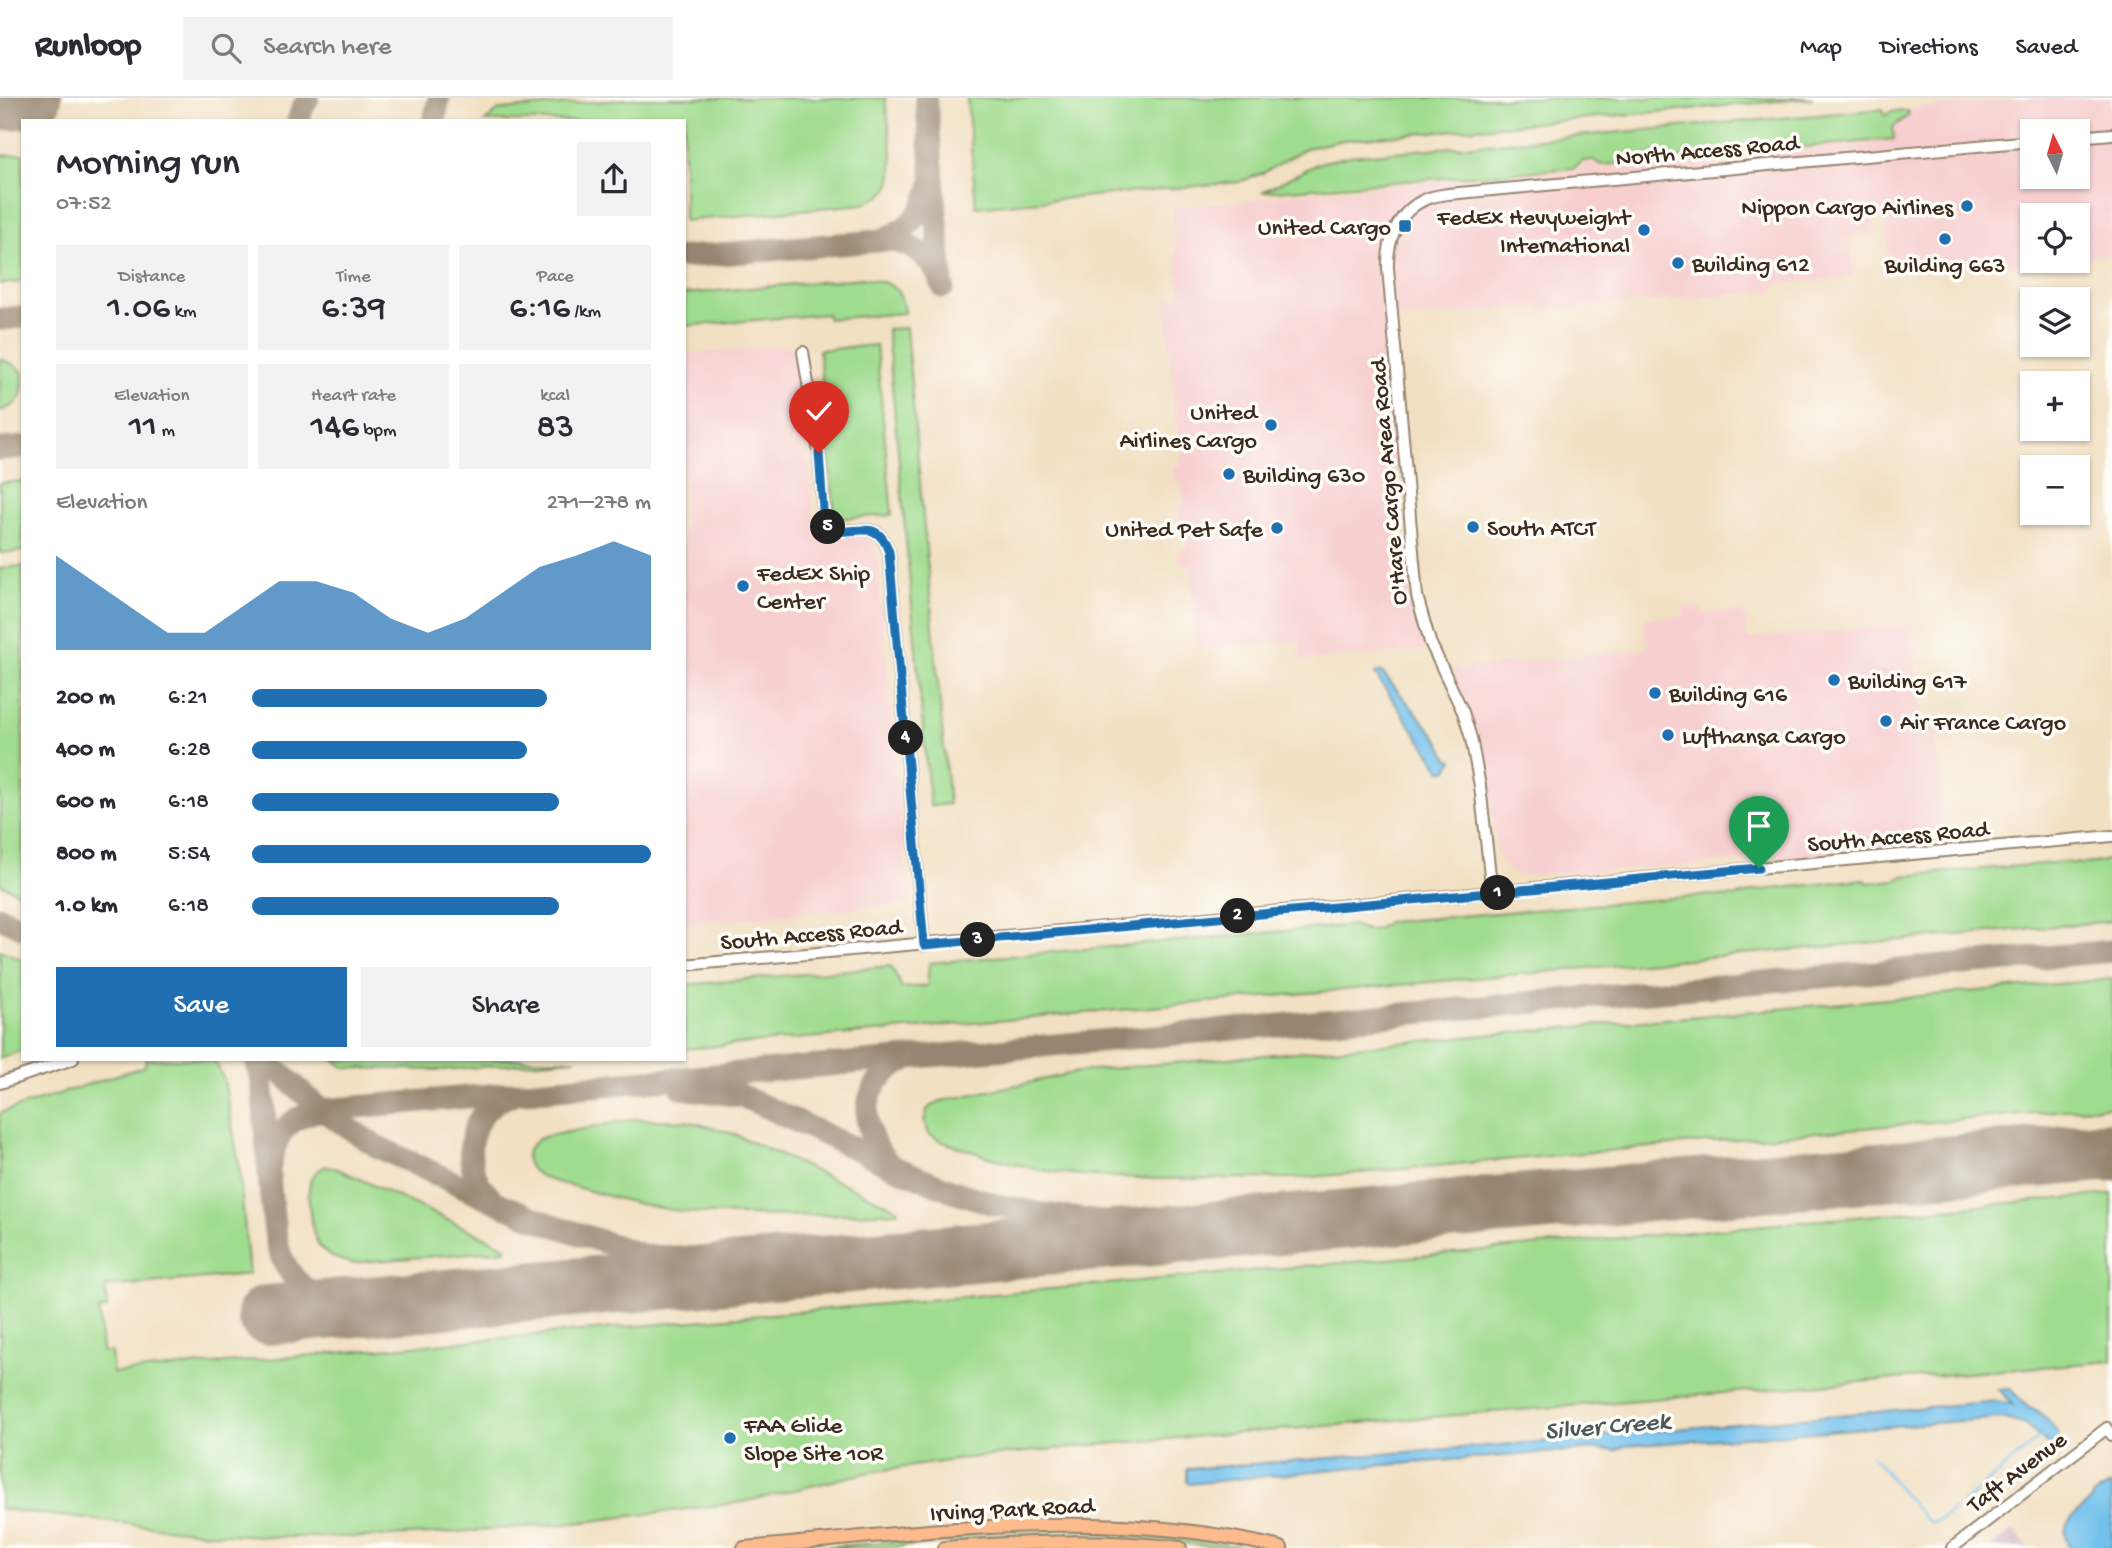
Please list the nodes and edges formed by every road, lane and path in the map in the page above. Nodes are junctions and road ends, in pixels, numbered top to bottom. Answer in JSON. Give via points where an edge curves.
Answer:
{"nodes":[{"id":1,"x":2112,"y":134,"type":"edge"},
{"id":2,"x":2090,"y":136,"type":"edge"},
{"id":3,"x":2020,"y":142,"type":"edge"},
{"id":4,"x":1397,"y":224,"type":"joint"},
{"id":5,"x":803,"y":352,"type":"dead end"},
{"id":6,"x":2112,"y":836,"type":"edge"},
{"id":7,"x":1492,"y":893,"type":"junction"},
{"id":8,"x":924,"y":945,"type":"junction"},
{"id":9,"x":686,"y":965,"type":"edge"},
{"id":10,"x":67,"y":1061,"type":"edge"},
{"id":11,"x":0,"y":1083,"type":"edge"},
{"id":12,"x":2109,"y":1432,"type":"edge"},
{"id":13,"x":744,"y":1548,"type":"edge"},
{"id":14,"x":944,"y":1548,"type":"edge"},
{"id":15,"x":1180,"y":1548,"type":"edge"},
{"id":16,"x":1281,"y":1548,"type":"edge"},
{"id":17,"x":1952,"y":1548,"type":"edge"}],
"edges":[{"from":1,"to":2,"type":"street"},
{"from":3,"to":4,"type":"street","name":"North Access Road","via":[[1448,194],[1426,199]]},
{"from":4,"to":7,"type":"street","name":"O'Hare Cargo Area Road","via":[[1387,252],[1417,596],[1430,642],[1471,738]]},
{"from":5,"to":8,"type":"street","via":[[819,453],[824,523],[835,531],[877,532],[889,552]]},
{"from":6,"to":7,"type":"street","name":"South Access Road"},
{"from":7,"to":8,"type":"street","name":"South Access Road"},
{"from":8,"to":9,"type":"street","name":"South Access Road"},
{"from":10,"to":11,"type":"street"},
{"from":12,"to":17,"type":"street","name":"Taft Avenue"},
{"from":13,"to":16,"type":"main road","name":"Irving Park Road","via":[[1055,1524],[1149,1528]]},
{"from":14,"to":15,"type":"main road","name":"Irving Park Road","via":[[1061,1541]]}]}
